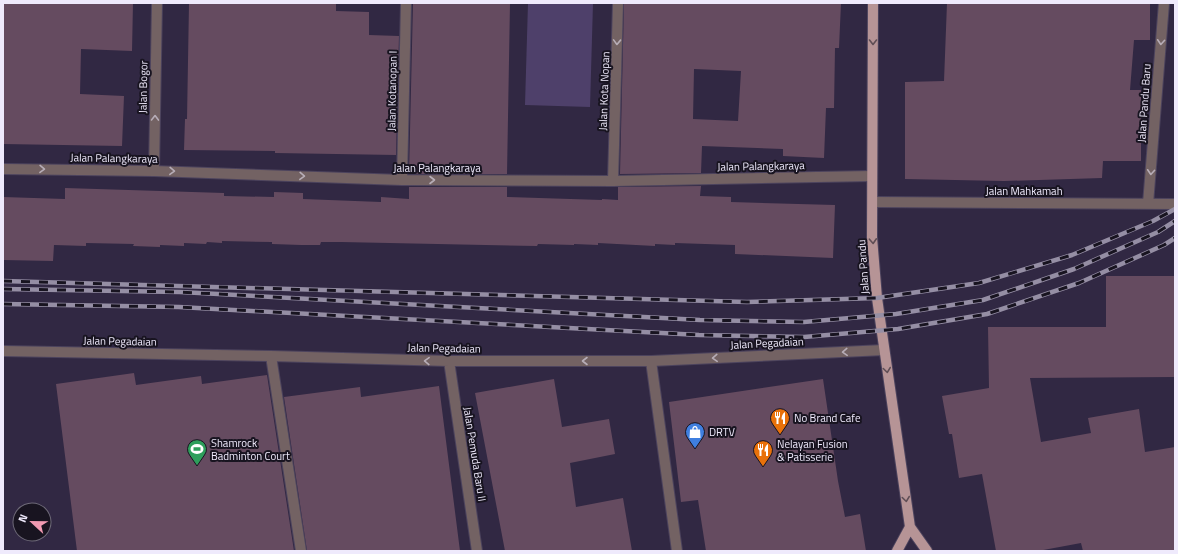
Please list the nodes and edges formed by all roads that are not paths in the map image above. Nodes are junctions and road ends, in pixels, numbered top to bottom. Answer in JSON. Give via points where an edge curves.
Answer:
{"nodes":[{"id":1,"x":157,"y":3,"type":"edge"},
{"id":2,"x":406,"y":3,"type":"edge"},
{"id":3,"x":618,"y":3,"type":"edge"},
{"id":4,"x":873,"y":3,"type":"edge"},
{"id":5,"x":1164,"y":3,"type":"edge"},
{"id":6,"x":3,"y":169,"type":"edge"},
{"id":7,"x":154,"y":171,"type":"junction"},
{"id":8,"x":872,"y":176,"type":"junction"},
{"id":9,"x":402,"y":180,"type":"junction"},
{"id":10,"x":613,"y":181,"type":"junction"},
{"id":11,"x":873,"y":202,"type":"junction"},
{"id":12,"x":1148,"y":204,"type":"junction"},
{"id":13,"x":1175,"y":204,"type":"edge"},
{"id":14,"x":884,"y":350,"type":"junction"},
{"id":15,"x":3,"y":351,"type":"edge"},
{"id":16,"x":271,"y":356,"type":"junction"},
{"id":17,"x":448,"y":361,"type":"junction"},
{"id":18,"x":651,"y":361,"type":"junction"},
{"id":19,"x":910,"y":527,"type":"junction"},
{"id":20,"x":301,"y":551,"type":"edge"},
{"id":21,"x":477,"y":551,"type":"edge"},
{"id":22,"x":677,"y":551,"type":"edge"},
{"id":23,"x":897,"y":551,"type":"edge"},
{"id":24,"x":927,"y":551,"type":"edge"}],
"edges":[{"from":7,"to":1,"type":"street","name":"Jalan Bogor","one_way":true},
{"from":2,"to":9,"type":"street","name":"Jalan Kotanopan I"},
{"from":3,"to":10,"type":"street","name":"Jalan Kota Nopan","one_way":true},
{"from":4,"to":8,"type":"main road","name":"Jalan Pandu","one_way":true},
{"from":5,"to":12,"type":"street","name":"Jalan Pandu Baru","one_way":true},
{"from":6,"to":7,"type":"street","name":"Jalan Palangkaraya","one_way":true},
{"from":7,"to":9,"type":"street","name":"Jalan Palangkaraya","one_way":true},
{"from":8,"to":10,"type":"street","name":"Jalan Palangkaraya"},
{"from":8,"to":11,"type":"main road","name":"Jalan Pandu"},
{"from":9,"to":10,"type":"street","name":"Jalan Palangkaraya","one_way":true},
{"from":11,"to":12,"type":"street","name":"Jalan Mahkamah"},
{"from":11,"to":14,"type":"main road","name":"Jalan Pandu","one_way":true,"via":[[872,237]]},
{"from":12,"to":13,"type":"street","name":"Jalan Mahkamah"},
{"from":14,"to":18,"type":"street","name":"Jalan Pegadaian","one_way":true},
{"from":14,"to":19,"type":"main road","name":"Jalan Pandu","one_way":true},
{"from":15,"to":16,"type":"street","name":"Jalan Pegadaian"},
{"from":17,"to":16,"type":"street","name":"Jalan Pegadaian","one_way":true},
{"from":16,"to":20,"type":"street"},
{"from":18,"to":17,"type":"street","name":"Jalan Pegadaian","one_way":true},
{"from":17,"to":21,"type":"street","name":"Jalan Pemuda Baru II"},
{"from":18,"to":22,"type":"street"},
{"from":19,"to":23,"type":"main road"},
{"from":19,"to":24,"type":"main road","name":"Jalan Pandu"}]}
